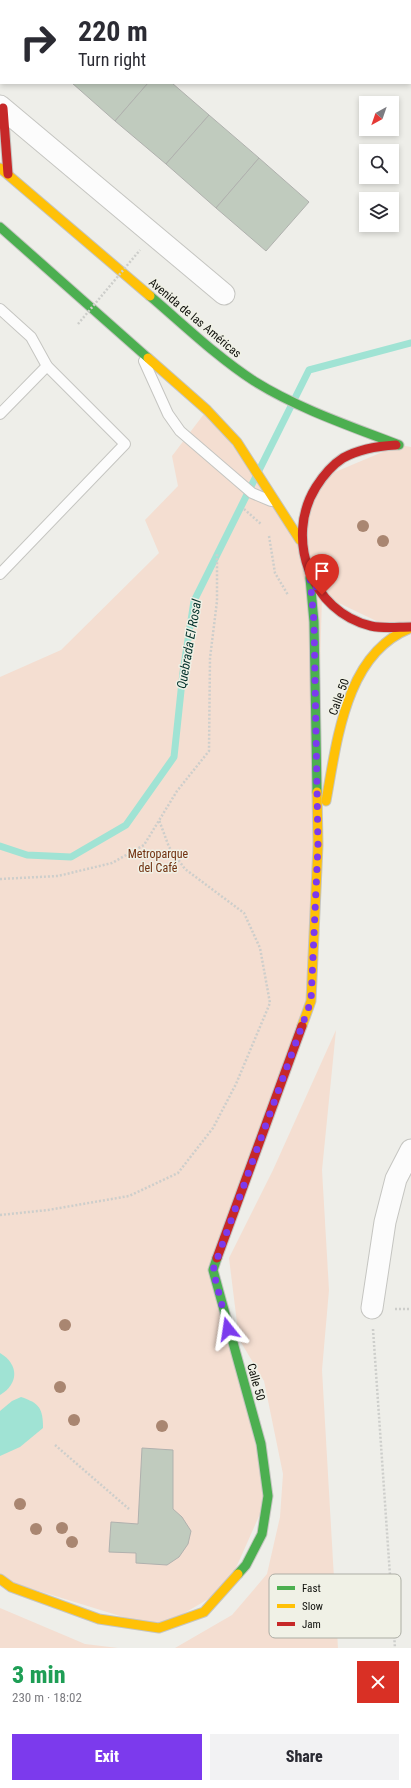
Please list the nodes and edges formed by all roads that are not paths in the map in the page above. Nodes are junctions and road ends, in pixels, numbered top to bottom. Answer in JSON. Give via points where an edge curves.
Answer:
{"nodes":[{"id":1,"x":1,"y":107,"type":"edge"},
{"id":2,"x":0,"y":168,"type":"edge"},
{"id":3,"x":8,"y":174,"type":"junction"},
{"id":4,"x":0,"y":227,"type":"edge"},
{"id":5,"x":224,"y":294,"type":"dead end"},
{"id":6,"x":0,"y":309,"type":"edge"},
{"id":7,"x":138,"y":349,"type":"junction"},
{"id":8,"x":47,"y":366,"type":"junction"},
{"id":9,"x":0,"y":414,"type":"edge"},
{"id":10,"x":399,"y":445,"type":"junction"},
{"id":11,"x":411,"y":448,"type":"edge"},
{"id":12,"x":277,"y":504,"type":"junction"},
{"id":13,"x":300,"y":540,"type":"junction"},
{"id":14,"x":0,"y":574,"type":"edge"},
{"id":15,"x":310,"y":578,"type":"junction"},
{"id":16,"x":411,"y":627,"type":"edge"},
{"id":17,"x":318,"y":845,"type":"junction"},
{"id":18,"x":411,"y":1150,"type":"edge"},
{"id":19,"x":372,"y":1308,"type":"road end"},
{"id":20,"x":0,"y":1580,"type":"edge"}],
"edges":[{"from":1,"to":3,"type":"street"},
{"from":1,"to":5,"type":"street"},
{"from":2,"to":3,"type":"street","name":"Avenida de las Américas"},
{"from":3,"to":10,"type":"street","name":"Avenida de las Américas","via":[[234,367],[258,384],[302,407]]},
{"from":4,"to":7,"type":"street"},
{"from":6,"to":8,"type":"lane","via":[[31,337]]},
{"from":7,"to":12,"type":"street","via":[[222,425],[237,442]]},
{"from":7,"to":12,"type":"lane","via":[[168,414],[180,431],[252,493]]},
{"from":8,"to":9,"type":"lane"},
{"from":8,"to":14,"type":"lane","via":[[125,444]]},
{"from":10,"to":11,"type":"street"},
{"from":10,"to":13,"type":"street","via":[[377,446],[356,452],[337,463],[321,478],[309,497],[302,518]]},
{"from":12,"to":13,"type":"street"},
{"from":13,"to":15,"type":"street","via":[[303,560]]},
{"from":15,"to":16,"type":"street","via":[[337,610],[355,620],[372,626]]},
{"from":15,"to":17,"type":"street","name":"Calle 50","via":[[314,622]]},
{"from":16,"to":17,"type":"street","name":"Calle 50","via":[[394,636],[372,656],[347,704]]},
{"from":17,"to":20,"type":"street","name":"Calle 50","via":[[311,1001],[213,1270],[261,1444],[268,1496],[262,1534],[246,1566],[204,1612],[159,1628],[99,1619],[11,1587]]},
{"from":18,"to":19,"type":"street","via":[[396,1179],[385,1222]]}]}
